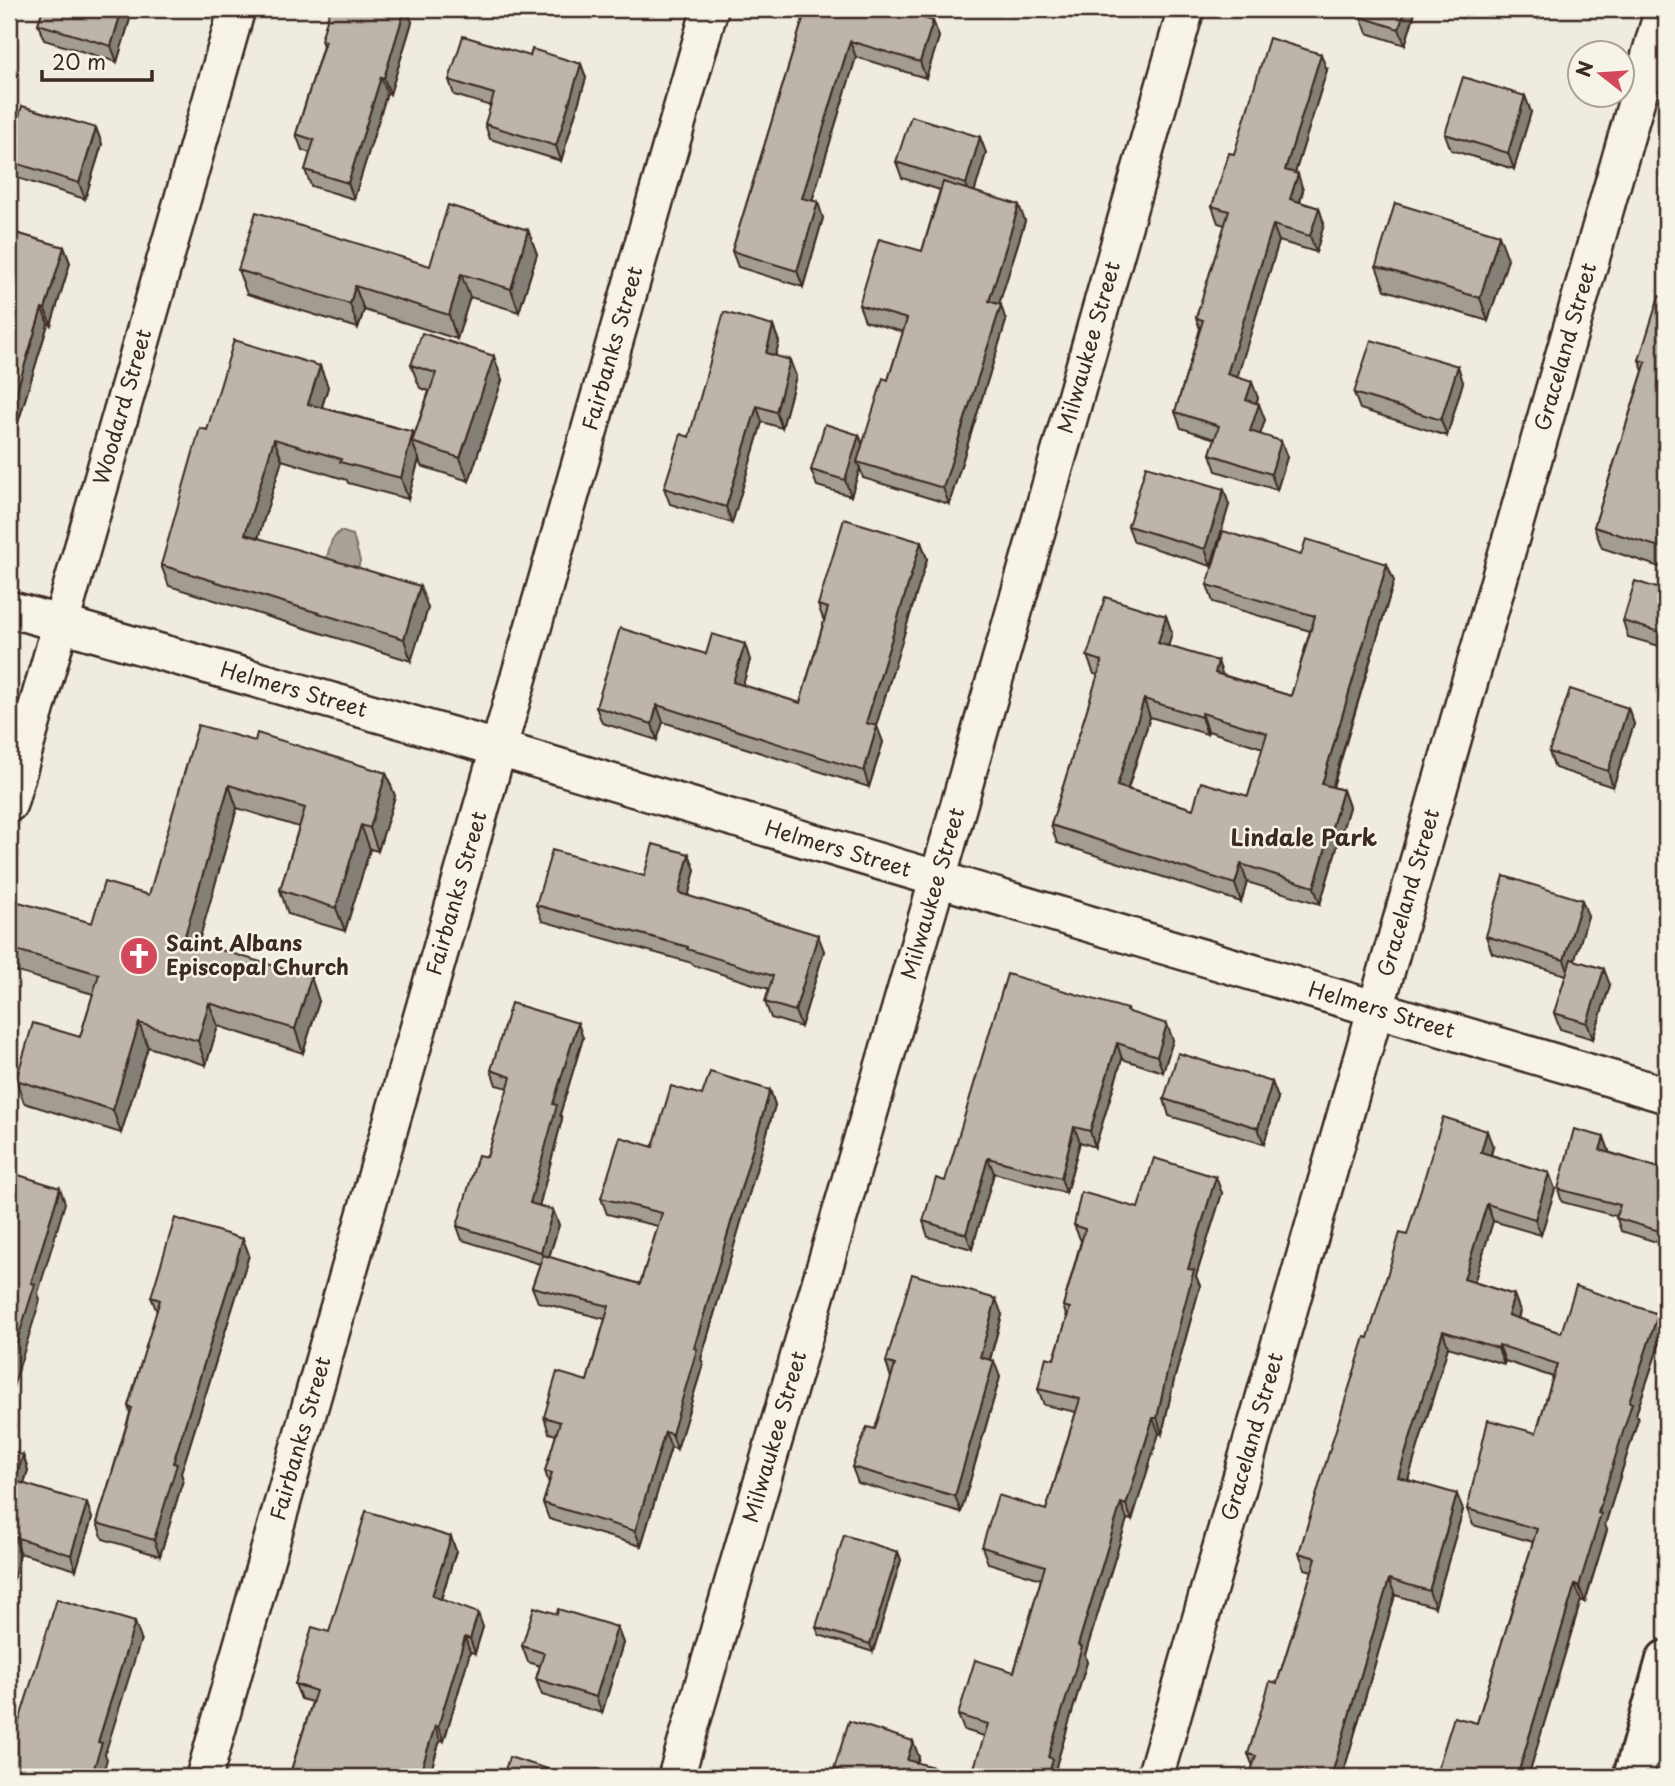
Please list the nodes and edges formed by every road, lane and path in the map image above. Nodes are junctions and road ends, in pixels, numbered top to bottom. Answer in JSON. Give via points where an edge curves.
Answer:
{"nodes":[{"id":1,"x":237,"y":9,"type":"edge"},
{"id":2,"x":710,"y":9,"type":"edge"},
{"id":3,"x":1186,"y":9,"type":"edge"},
{"id":4,"x":1663,"y":9,"type":"edge"},
{"id":5,"x":9,"y":609,"type":"edge"},
{"id":6,"x":61,"y":624,"type":"junction"},
{"id":7,"x":497,"y":748,"type":"junction"},
{"id":8,"x":9,"y":804,"type":"edge"},
{"id":9,"x":938,"y":878,"type":"junction"},
{"id":10,"x":1377,"y":1008,"type":"junction"},
{"id":11,"x":1666,"y":1096,"type":"edge"},
{"id":12,"x":1666,"y":1660,"type":"edge"},
{"id":13,"x":204,"y":1777,"type":"edge"},
{"id":14,"x":676,"y":1777,"type":"edge"},
{"id":15,"x":1155,"y":1777,"type":"edge"},
{"id":16,"x":1633,"y":1777,"type":"edge"}],
"edges":[{"from":1,"to":6,"type":"street","name":"Woodard Street"},
{"from":2,"to":7,"type":"street","name":"Fairbanks Street"},
{"from":3,"to":9,"type":"street","name":"Milwaukee Street"},
{"from":4,"to":10,"type":"street","name":"Graceland Street"},
{"from":5,"to":6,"type":"street","name":"Helmers Street"},
{"from":6,"to":7,"type":"street","name":"Helmers Street"},
{"from":6,"to":8,"type":"street","name":"Woodard Street"},
{"from":7,"to":9,"type":"street","name":"Helmers Street"},
{"from":7,"to":13,"type":"street","name":"Fairbanks Street"},
{"from":9,"to":10,"type":"street","name":"Helmers Street"},
{"from":9,"to":14,"type":"street","name":"Milwaukee Street"},
{"from":10,"to":11,"type":"street","name":"Helmers Street"},
{"from":10,"to":15,"type":"street","name":"Graceland Street"},
{"from":12,"to":16,"type":"street"}]}
